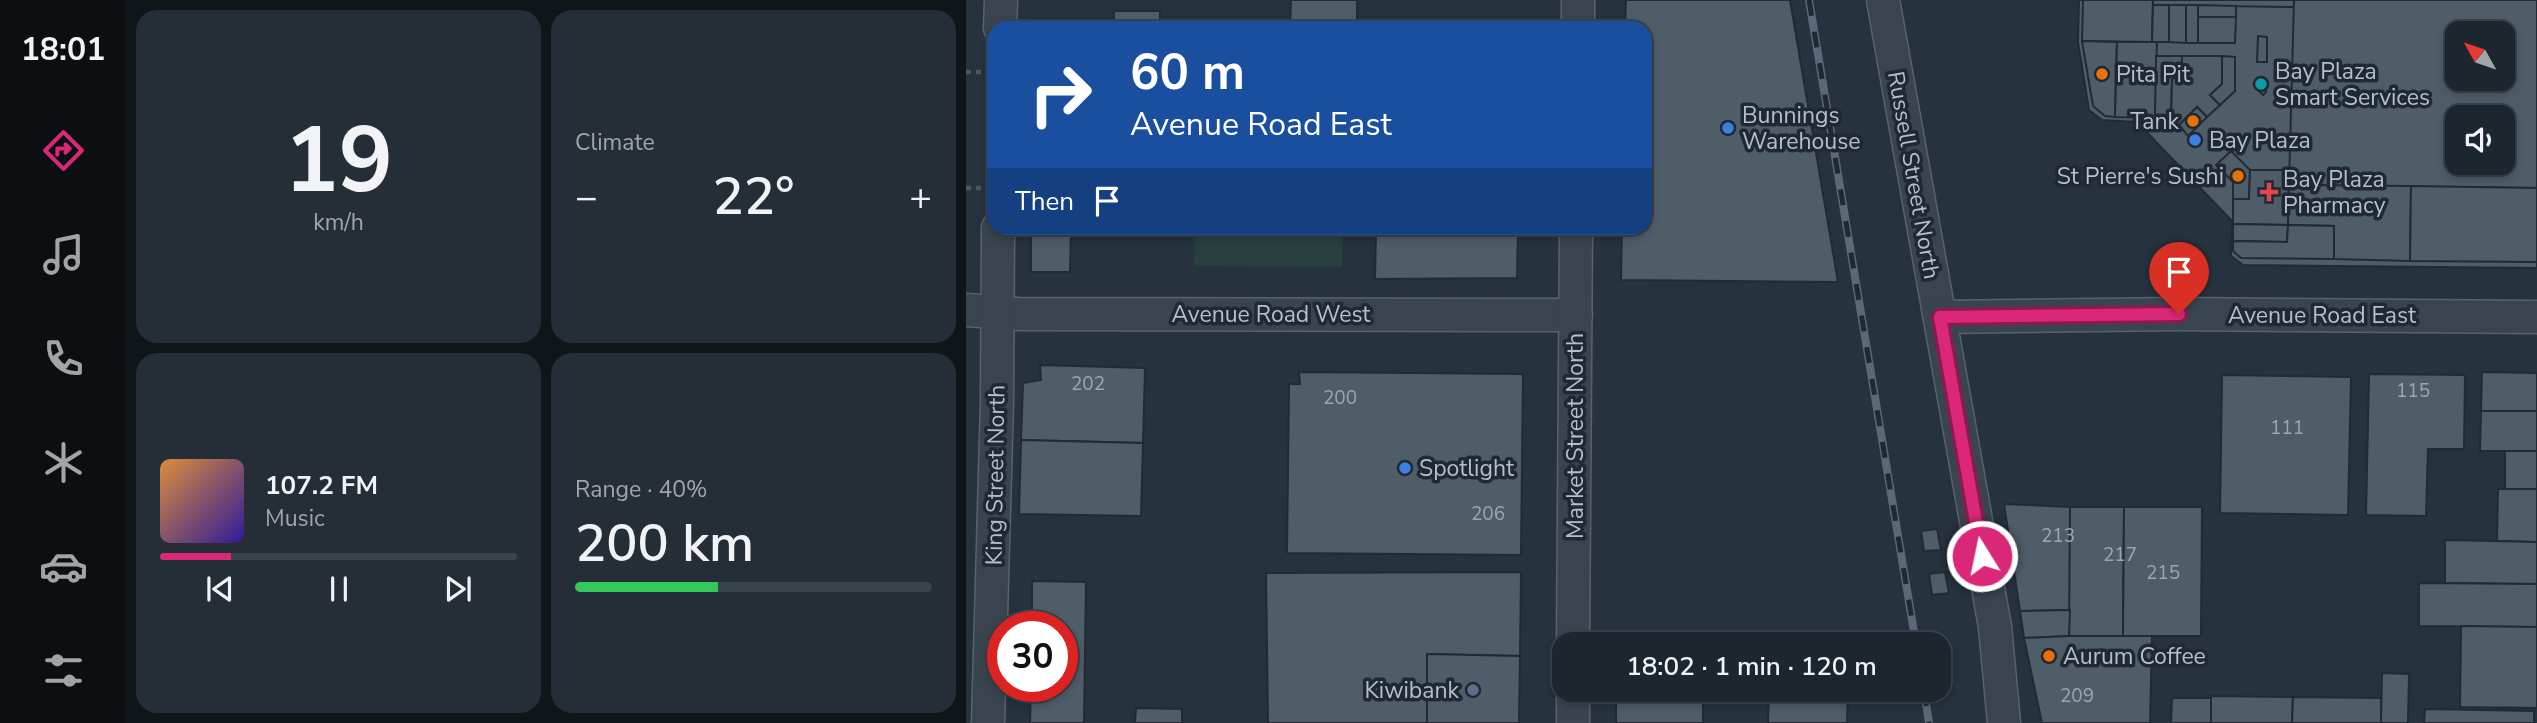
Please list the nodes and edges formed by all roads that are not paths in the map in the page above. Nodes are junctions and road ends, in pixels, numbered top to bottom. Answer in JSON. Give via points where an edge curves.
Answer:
{"nodes":[{"id":1,"x":1001,"y":0,"type":"edge"},
{"id":2,"x":1578,"y":0,"type":"edge"},
{"id":3,"x":1883,"y":0,"type":"edge"},
{"id":4,"x":1000,"y":21,"type":"edge"},
{"id":5,"x":1578,"y":21,"type":"edge"},
{"id":6,"x":997,"y":235,"type":"edge"},
{"id":7,"x":1576,"y":235,"type":"edge"},
{"id":8,"x":981,"y":311,"type":"edge"},
{"id":9,"x":1576,"y":315,"type":"junction"},
{"id":10,"x":1940,"y":317,"type":"junction"},
{"id":11,"x":2537,"y":317,"type":"edge"},
{"id":12,"x":1573,"y":632,"type":"edge"},
{"id":13,"x":1573,"y":702,"type":"edge"},
{"id":14,"x":988,"y":723,"type":"edge"},
{"id":15,"x":1573,"y":723,"type":"edge"},
{"id":16,"x":2004,"y":723,"type":"edge"}],
"edges":[{"from":1,"to":4,"type":"street"},
{"from":2,"to":5,"type":"street"},
{"from":3,"to":10,"type":"street","name":"Russell Street North"},
{"from":6,"to":8,"type":"street","name":"King Street North"},
{"from":7,"to":9,"type":"street","name":"Market Street North"},
{"from":8,"to":9,"type":"street","name":"Avenue Road West"},
{"from":8,"to":14,"type":"street","name":"King Street North","via":[[997,402]]},
{"from":9,"to":12,"type":"street","name":"Market Street North"},
{"from":10,"to":11,"type":"street","name":"Avenue Road East"},
{"from":10,"to":16,"type":"street","name":"Russell Street North","via":[[1995,627]]},
{"from":13,"to":15,"type":"street"}]}
